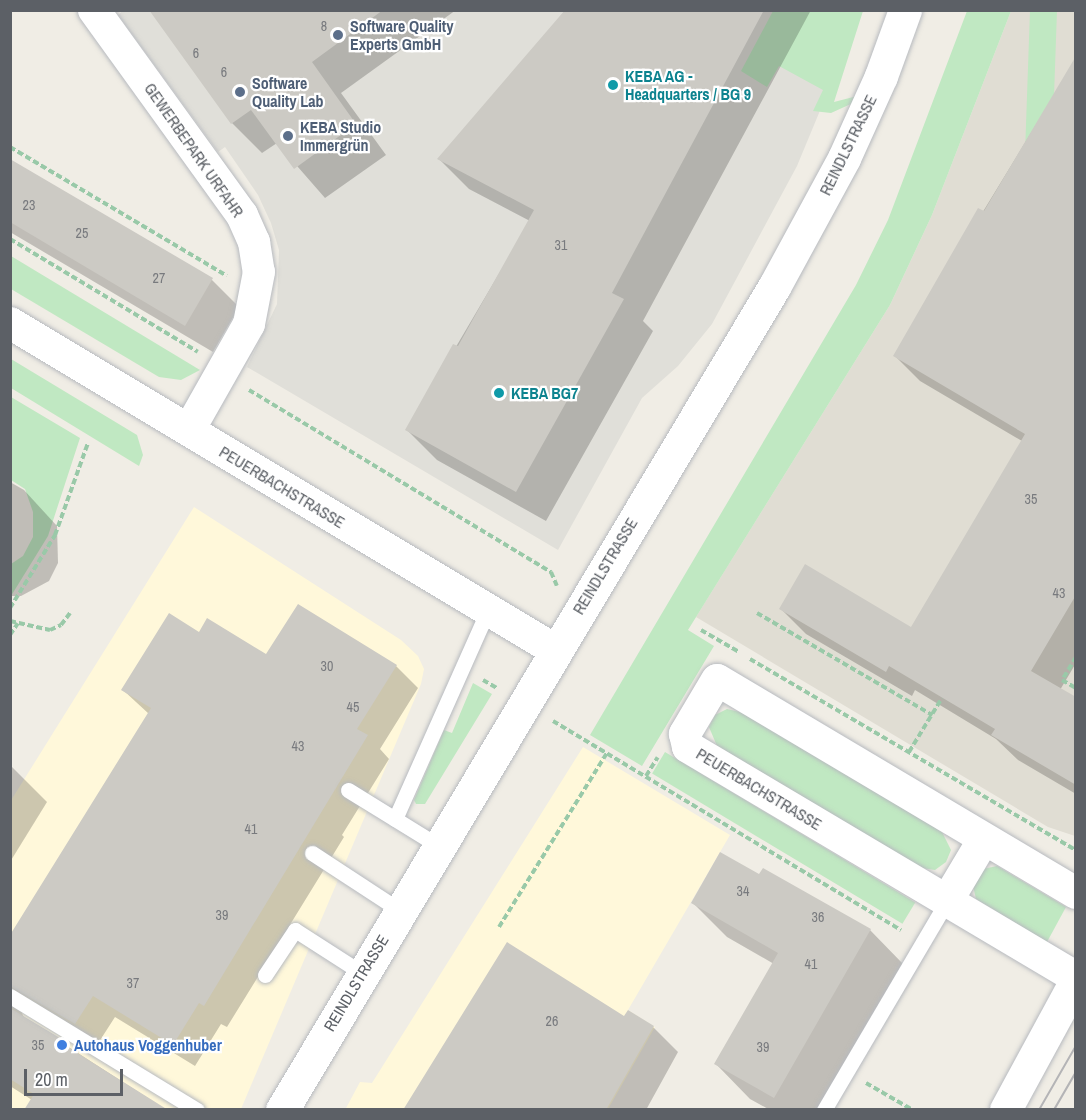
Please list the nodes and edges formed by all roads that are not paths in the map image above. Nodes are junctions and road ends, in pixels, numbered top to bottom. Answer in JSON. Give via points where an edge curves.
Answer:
{"nodes":[{"id":1,"x":94,"y":10,"type":"edge"},
{"id":2,"x":905,"y":10,"type":"edge"},
{"id":3,"x":10,"y":323,"type":"edge"},
{"id":4,"x":189,"y":430,"type":"junction"},
{"id":5,"x":488,"y":610,"type":"junction"},
{"id":6,"x":555,"y":650,"type":"junction"},
{"id":7,"x":348,"y":790,"type":"dead end"},
{"id":8,"x":395,"y":819,"type":"junction"},
{"id":9,"x":984,"y":839,"type":"junction"},
{"id":10,"x":437,"y":845,"type":"junction"},
{"id":11,"x":312,"y":853,"type":"dead end"},
{"id":12,"x":1076,"y":893,"type":"edge"},
{"id":13,"x":947,"y":901,"type":"junction"},
{"id":14,"x":399,"y":910,"type":"junction"},
{"id":15,"x":362,"y":973,"type":"junction"},
{"id":16,"x":265,"y":975,"type":"dead end"},
{"id":17,"x":1076,"y":979,"type":"edge"},
{"id":18,"x":10,"y":996,"type":"edge"},
{"id":19,"x":197,"y":1110,"type":"edge"},
{"id":20,"x":282,"y":1110,"type":"edge"},
{"id":21,"x":824,"y":1110,"type":"edge"},
{"id":22,"x":1006,"y":1110,"type":"edge"}],
"edges":[{"from":1,"to":4,"type":"street","name":"GEWERBEPARK URFAHR","via":[[242,215],[254,242],[257,296],[249,324]]},
{"from":2,"to":6,"type":"street","name":"REINDLSTRASSE","via":[[881,76],[810,223]]},
{"from":3,"to":4,"type":"street","name":"PEUERBACHSTRASSE"},
{"from":4,"to":5,"type":"street","name":"PEUERBACHSTRASSE"},
{"from":5,"to":6,"type":"street","name":"PEUERBACHSTRASSE"},
{"from":5,"to":8,"type":"lane"},
{"from":6,"to":10,"type":"street","name":"REINDLSTRASSE"},
{"from":7,"to":8,"type":"lane"},
{"from":8,"to":10,"type":"lane"},
{"from":9,"to":12,"type":"street","name":"PEUERBACHSTRASSE"},
{"from":9,"to":13,"type":"street"},
{"from":9,"to":13,"type":"street","name":"PEUERBACHSTRASSE","via":[[717,680],[686,734],[686,744]]},
{"from":10,"to":14,"type":"street","name":"REINDLSTRASSE"},
{"from":11,"to":14,"type":"lane"},
{"from":13,"to":17,"type":"street","name":"PEUERBACHSTRASSE"},
{"from":13,"to":21,"type":"lane"},
{"from":14,"to":15,"type":"street","name":"REINDLSTRASSE"},
{"from":15,"to":16,"type":"lane","via":[[294,930]]},
{"from":15,"to":20,"type":"street","name":"REINDLSTRASSE"},
{"from":17,"to":22,"type":"street"},
{"from":18,"to":19,"type":"lane"}]}
